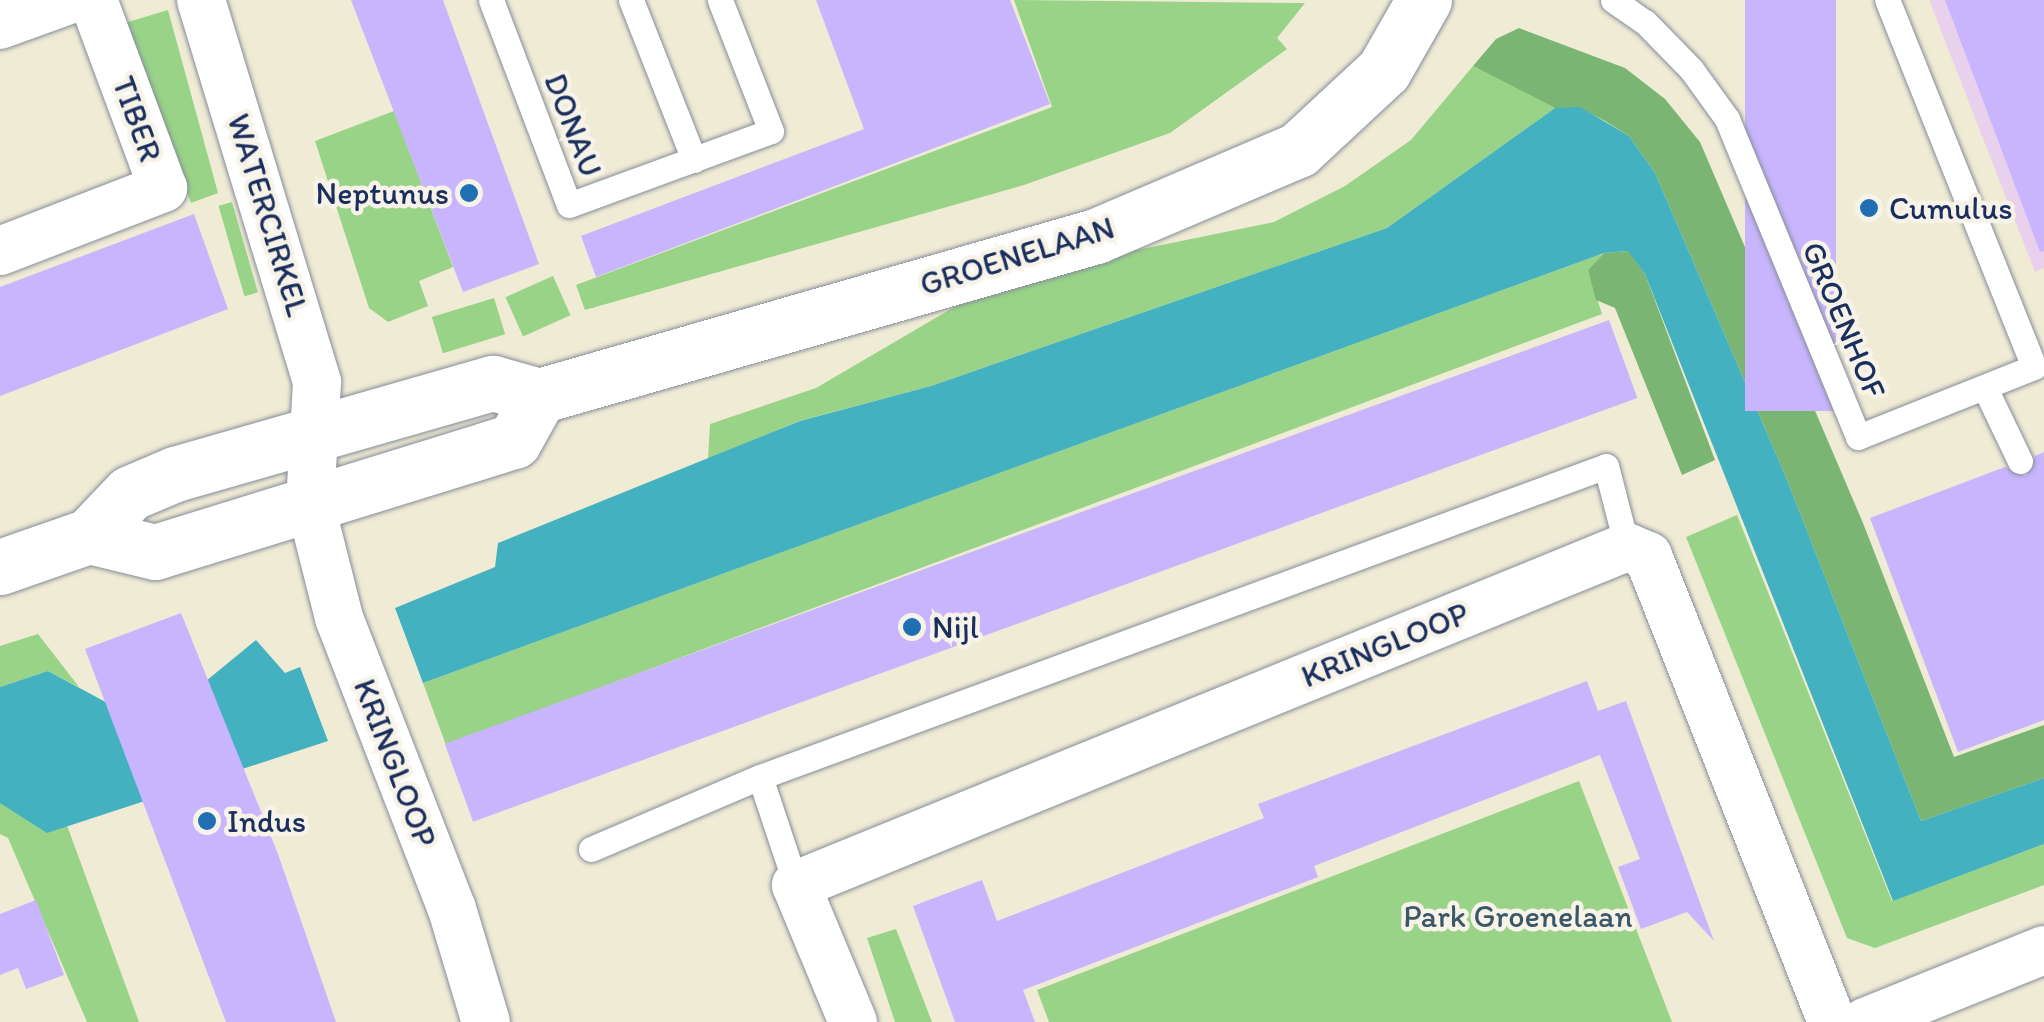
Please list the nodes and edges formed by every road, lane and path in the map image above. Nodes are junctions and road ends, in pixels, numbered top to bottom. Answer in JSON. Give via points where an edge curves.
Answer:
{"nodes":[{"id":1,"x":69,"y":0,"type":"edge"},
{"id":2,"x":93,"y":0,"type":"edge"},
{"id":3,"x":201,"y":0,"type":"edge"},
{"id":4,"x":491,"y":0,"type":"edge"},
{"id":5,"x":631,"y":0,"type":"edge"},
{"id":6,"x":720,"y":0,"type":"edge"},
{"id":7,"x":1424,"y":0,"type":"edge"},
{"id":8,"x":1613,"y":0,"type":"edge"},
{"id":9,"x":1886,"y":0,"type":"edge"},
{"id":10,"x":0,"y":25,"type":"edge"},
{"id":11,"x":694,"y":160,"type":"junction"},
{"id":12,"x":0,"y":251,"type":"edge"},
{"id":13,"x":2039,"y":365,"type":"edge"},
{"id":14,"x":1985,"y":388,"type":"junction"},
{"id":15,"x":539,"y":396,"type":"junction"},
{"id":16,"x":316,"y":433,"type":"junction"},
{"id":17,"x":2020,"y":461,"type":"dead end"},
{"id":18,"x":310,"y":503,"type":"junction"},
{"id":19,"x":90,"y":536,"type":"junction"},
{"id":20,"x":1627,"y":547,"type":"junction"},
{"id":21,"x":0,"y":568,"type":"edge"},
{"id":22,"x":760,"y":777,"type":"junction"},
{"id":23,"x":591,"y":849,"type":"dead end"},
{"id":24,"x":796,"y":885,"type":"junction"},
{"id":25,"x":2044,"y":950,"type":"edge"},
{"id":26,"x":486,"y":1022,"type":"edge"},
{"id":27,"x":853,"y":1022,"type":"edge"},
{"id":28,"x":1832,"y":1022,"type":"edge"},
{"id":29,"x":1865,"y":1022,"type":"edge"}],
"edges":[{"from":1,"to":10,"type":"street"},
{"from":2,"to":12,"type":"street","name":"TIBER","via":[[162,188]]},
{"from":3,"to":16,"type":"street","name":"WATERCIRKEL","via":[[317,382]]},
{"from":4,"to":11,"type":"lane","name":"DONAU","via":[[569,205]]},
{"from":5,"to":11,"type":"lane"},
{"from":6,"to":11,"type":"lane","name":"DONAU","via":[[772,131]]},
{"from":7,"to":15,"type":"street","name":"GROENELAAN","via":[[1384,70],[1298,150],[1096,236]]},
{"from":8,"to":14,"type":"lane","name":"GROENHOF","via":[[1691,69],[1727,119],[1858,436]]},
{"from":9,"to":13,"type":"lane","name":"GROENHOF"},
{"from":13,"to":14,"type":"lane","name":"GROENHOF"},
{"from":14,"to":17,"type":"lane"},
{"from":15,"to":16,"type":"street","via":[[492,383]]},
{"from":15,"to":18,"type":"street","via":[[514,441]]},
{"from":16,"to":18,"type":"street","name":"WATERCIRKEL"},
{"from":16,"to":19,"type":"street","via":[[130,493]]},
{"from":18,"to":19,"type":"street","via":[[155,552]]},
{"from":18,"to":26,"type":"street","name":"KRINGLOOP","via":[[339,618],[452,909]]},
{"from":19,"to":21,"type":"street"},
{"from":20,"to":22,"type":"lane","via":[[1606,466]]},
{"from":20,"to":24,"type":"street","name":"KRINGLOOP"},
{"from":20,"to":28,"type":"street","via":[[1648,556]]},
{"from":22,"to":23,"type":"lane"},
{"from":22,"to":24,"type":"lane"},
{"from":24,"to":27,"type":"street"},
{"from":25,"to":29,"type":"street"}]}
